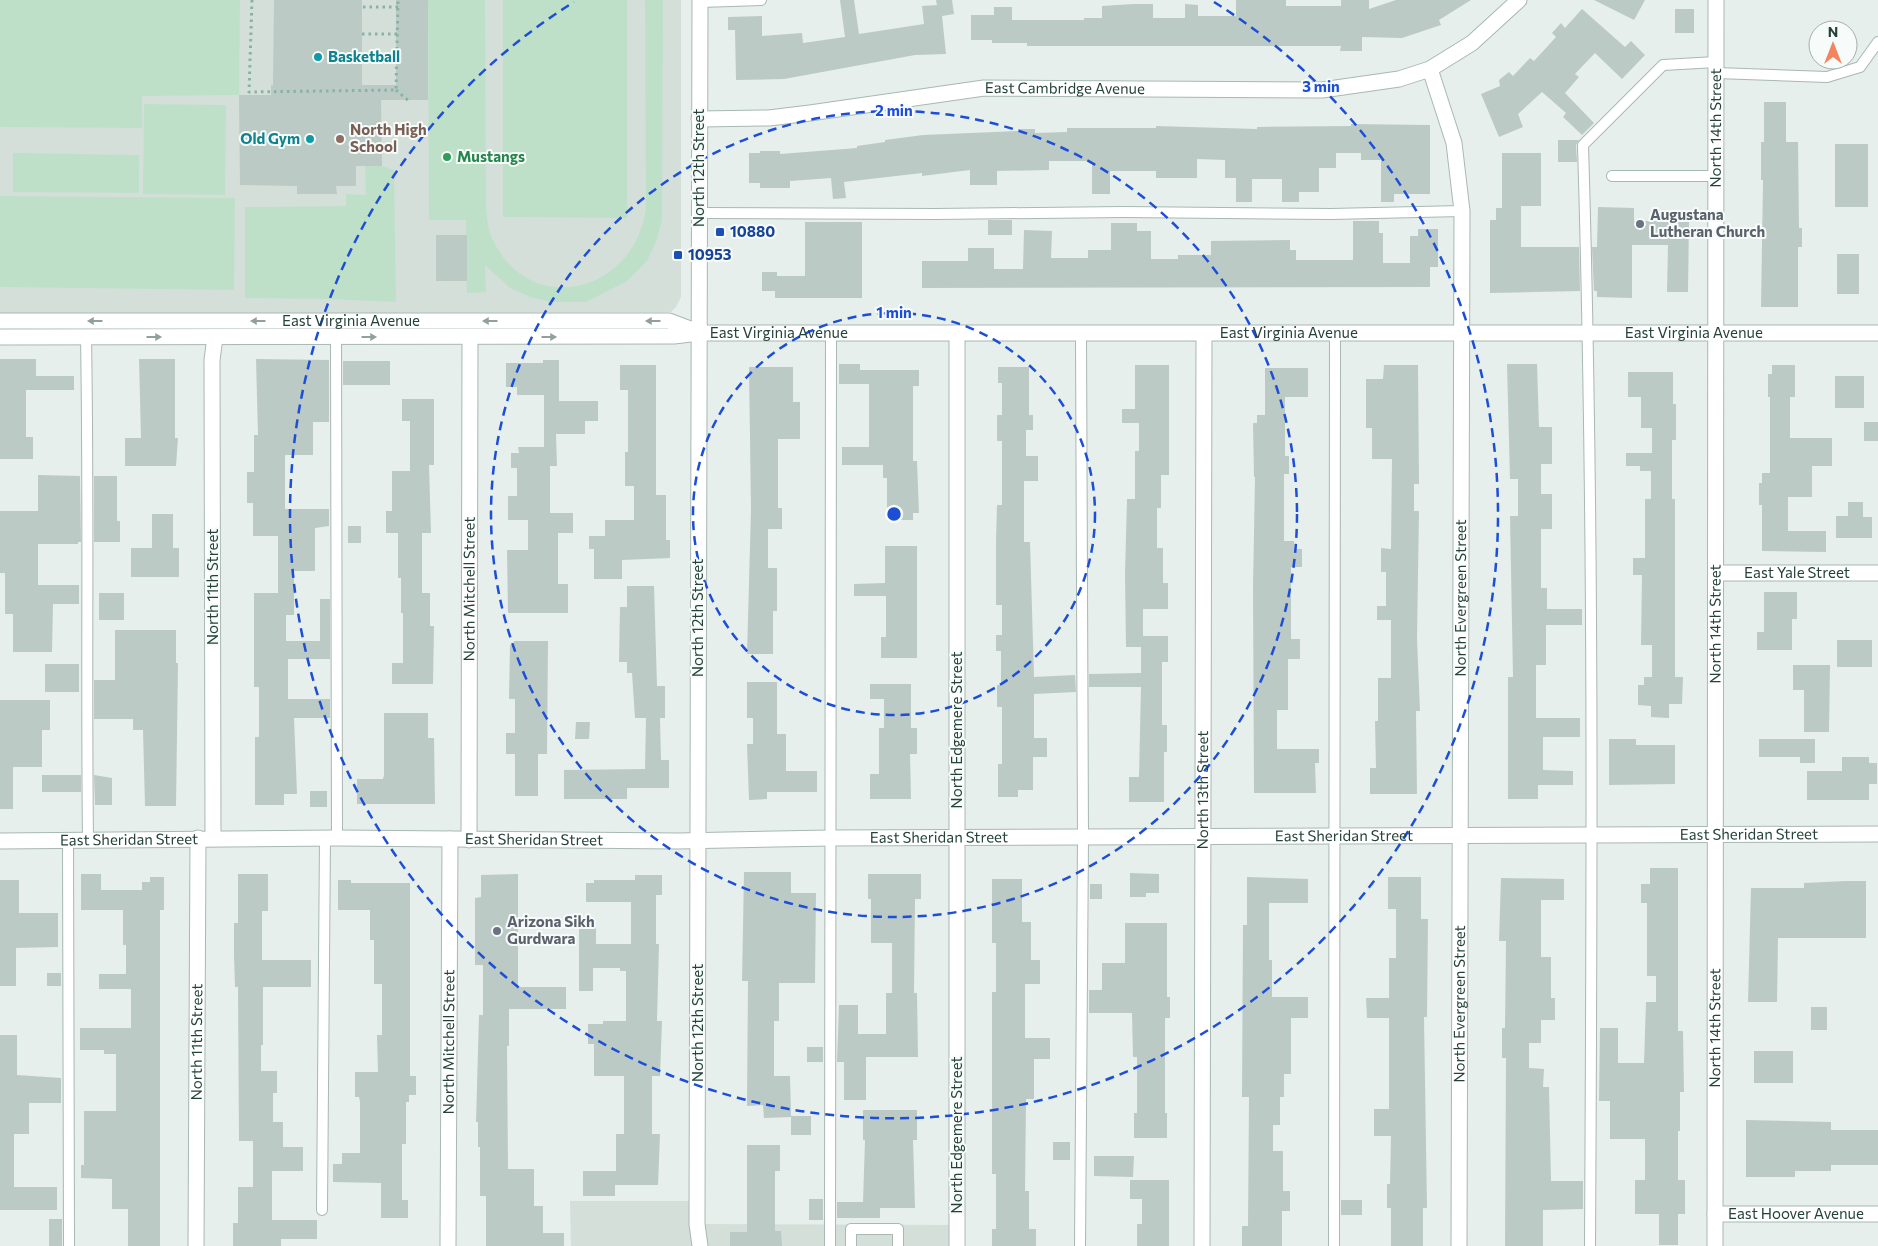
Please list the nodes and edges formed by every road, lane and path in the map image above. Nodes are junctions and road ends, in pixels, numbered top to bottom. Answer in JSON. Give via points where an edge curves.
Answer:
{"nodes":[{"id":1,"x":252,"y":0,"type":"edge"},
{"id":2,"x":398,"y":0,"type":"edge"},
{"id":3,"x":761,"y":0,"type":"edge"},
{"id":4,"x":1519,"y":0,"type":"edge"},
{"id":5,"x":1716,"y":0,"type":"edge"},
{"id":6,"x":700,"y":1,"type":"edge"},
{"id":7,"x":362,"y":7,"type":"dead end"},
{"id":8,"x":398,"y":7,"type":"junction"},
{"id":9,"x":362,"y":34,"type":"dead end"},
{"id":10,"x":398,"y":34,"type":"junction"},
{"id":11,"x":1878,"y":42,"type":"edge"},
{"id":12,"x":1716,"y":68,"type":"junction"},
{"id":13,"x":1430,"y":69,"type":"junction"},
{"id":14,"x":396,"y":90,"type":"junction"},
{"id":15,"x":410,"y":102,"type":"dead end"},
{"id":16,"x":699,"y":119,"type":"junction"},
{"id":17,"x":1612,"y":176,"type":"dead end"},
{"id":18,"x":1716,"y":176,"type":"junction"},
{"id":19,"x":1462,"y":211,"type":"junction"},
{"id":20,"x":699,"y":212,"type":"junction"},
{"id":21,"x":0,"y":320,"type":"edge"},
{"id":22,"x":699,"y":333,"type":"junction"},
{"id":23,"x":831,"y":333,"type":"junction"},
{"id":24,"x":957,"y":333,"type":"junction"},
{"id":25,"x":1716,"y":333,"type":"junction"},
{"id":26,"x":1878,"y":333,"type":"edge"},
{"id":27,"x":1081,"y":334,"type":"junction"},
{"id":28,"x":1204,"y":334,"type":"junction"},
{"id":29,"x":1335,"y":334,"type":"junction"},
{"id":30,"x":1461,"y":334,"type":"junction"},
{"id":31,"x":1589,"y":334,"type":"junction"},
{"id":32,"x":0,"y":337,"type":"edge"},
{"id":33,"x":86,"y":337,"type":"junction"},
{"id":34,"x":216,"y":337,"type":"junction"},
{"id":35,"x":336,"y":337,"type":"junction"},
{"id":36,"x":470,"y":337,"type":"junction"},
{"id":37,"x":1716,"y":573,"type":"junction"},
{"id":38,"x":1878,"y":573,"type":"edge"},
{"id":39,"x":1715,"y":834,"type":"junction"},
{"id":40,"x":1878,"y":834,"type":"edge"},
{"id":41,"x":1592,"y":836,"type":"junction"},
{"id":42,"x":1202,"y":837,"type":"junction"},
{"id":43,"x":1333,"y":837,"type":"junction"},
{"id":44,"x":1461,"y":837,"type":"junction"},
{"id":45,"x":206,"y":838,"type":"junction"},
{"id":46,"x":331,"y":838,"type":"junction"},
{"id":47,"x":831,"y":838,"type":"junction"},
{"id":48,"x":1083,"y":838,"type":"junction"},
{"id":49,"x":450,"y":839,"type":"junction"},
{"id":50,"x":957,"y":839,"type":"junction"},
{"id":51,"x":68,"y":840,"type":"junction"},
{"id":52,"x":88,"y":840,"type":"junction"},
{"id":53,"x":469,"y":840,"type":"junction"},
{"id":54,"x":698,"y":840,"type":"junction"},
{"id":55,"x":0,"y":841,"type":"edge"},
{"id":56,"x":322,"y":1210,"type":"dead end"},
{"id":57,"x":1715,"y":1214,"type":"junction"},
{"id":58,"x":1878,"y":1214,"type":"edge"},
{"id":59,"x":697,"y":1243,"type":"edge"},
{"id":60,"x":69,"y":1246,"type":"edge"},
{"id":61,"x":196,"y":1246,"type":"edge"},
{"id":62,"x":448,"y":1246,"type":"edge"},
{"id":63,"x":830,"y":1246,"type":"edge"},
{"id":64,"x":851,"y":1246,"type":"edge"},
{"id":65,"x":898,"y":1246,"type":"edge"},
{"id":66,"x":956,"y":1246,"type":"edge"},
{"id":67,"x":1080,"y":1246,"type":"edge"},
{"id":68,"x":1202,"y":1246,"type":"edge"},
{"id":69,"x":1334,"y":1246,"type":"edge"},
{"id":70,"x":1459,"y":1246,"type":"edge"},
{"id":71,"x":1590,"y":1246,"type":"edge"},
{"id":72,"x":1715,"y":1246,"type":"edge"}],
"edges":[{"from":1,"to":14,"type":"path","via":[[249,92]]},
{"from":2,"to":8,"type":"path"},
{"from":3,"to":6,"type":"lane"},
{"from":4,"to":13,"type":"street","via":[[1472,43]]},
{"from":5,"to":12,"type":"street","name":"North 14th Street"},
{"from":6,"to":16,"type":"street","name":"North 12th Street"},
{"from":7,"to":8,"type":"path"},
{"from":8,"to":10,"type":"path"},
{"from":9,"to":10,"type":"path"},
{"from":10,"to":14,"type":"path"},
{"from":11,"to":12,"type":"lane","via":[[1860,67],[1827,77]]},
{"from":12,"to":18,"type":"street","name":"North 14th Street"},
{"from":12,"to":31,"type":"lane","via":[[1663,66],[1584,145]]},
{"from":13,"to":16,"type":"street","name":"East Cambridge Avenue","via":[[1399,79],[1322,90],[984,88],[769,118]]},
{"from":13,"to":19,"type":"street","name":"North Evergreen Street","via":[[1454,143]]},
{"from":14,"to":15,"type":"path"},
{"from":16,"to":20,"type":"street","name":"North 12th Street"},
{"from":17,"to":18,"type":"lane"},
{"from":18,"to":25,"type":"street","name":"North 14th Street"},
{"from":19,"to":20,"type":"lane","via":[[1331,214]]},
{"from":19,"to":30,"type":"street","name":"North Evergreen Street"},
{"from":20,"to":22,"type":"street","name":"North 12th Street"},
{"from":22,"to":21,"type":"street","name":"East Virginia Avenue","one_way":true,"via":[[669,321]]},
{"from":22,"to":23,"type":"street","name":"East Virginia Avenue"},
{"from":36,"to":22,"type":"street","name":"East Virginia Avenue","one_way":true,"via":[[674,336]]},
{"from":22,"to":54,"type":"street","name":"North 12th Street"},
{"from":23,"to":24,"type":"street","name":"East Virginia Avenue"},
{"from":23,"to":47,"type":"lane"},
{"from":24,"to":27,"type":"street","name":"East Virginia Avenue"},
{"from":24,"to":50,"type":"street","name":"North Edgemere Street"},
{"from":25,"to":26,"type":"street","name":"East Virginia Avenue"},
{"from":25,"to":31,"type":"street","name":"East Virginia Avenue"},
{"from":25,"to":37,"type":"street","name":"North 14th Street"},
{"from":27,"to":28,"type":"street","name":"East Virginia Avenue"},
{"from":27,"to":48,"type":"lane"},
{"from":28,"to":29,"type":"street","name":"East Virginia Avenue"},
{"from":28,"to":42,"type":"street","name":"North 13th Street"},
{"from":29,"to":30,"type":"street","name":"East Virginia Avenue"},
{"from":29,"to":43,"type":"lane"},
{"from":30,"to":31,"type":"street","name":"East Virginia Avenue"},
{"from":30,"to":44,"type":"street","name":"North Evergreen Street"},
{"from":31,"to":41,"type":"lane"},
{"from":32,"to":33,"type":"street","name":"East Virginia Avenue"},
{"from":33,"to":34,"type":"street","name":"East Virginia Avenue","one_way":true},
{"from":33,"to":52,"type":"lane"},
{"from":34,"to":35,"type":"street","name":"East Virginia Avenue"},
{"from":34,"to":45,"type":"street","name":"North 11th Street","via":[[212,360]]},
{"from":35,"to":36,"type":"street","name":"East Virginia Avenue","one_way":true},
{"from":35,"to":46,"type":"lane"},
{"from":36,"to":53,"type":"street","name":"North Mitchell Street"},
{"from":37,"to":38,"type":"street","name":"East Yale Street"},
{"from":37,"to":39,"type":"street","name":"North 14th Street"},
{"from":39,"to":40,"type":"street","name":"East Sheridan Street"},
{"from":39,"to":41,"type":"street","name":"East Sheridan Street"},
{"from":39,"to":57,"type":"street","name":"North 14th Street"},
{"from":41,"to":44,"type":"street","name":"East Sheridan Street"},
{"from":41,"to":71,"type":"lane"},
{"from":42,"to":43,"type":"street","name":"East Sheridan Street"},
{"from":42,"to":48,"type":"street","name":"East Sheridan Street"},
{"from":42,"to":68,"type":"street","name":"North 13th Street"},
{"from":43,"to":44,"type":"street","name":"East Sheridan Street"},
{"from":43,"to":69,"type":"lane"},
{"from":44,"to":70,"type":"street","name":"North Evergreen Street"},
{"from":45,"to":46,"type":"street","name":"East Sheridan Street"},
{"from":45,"to":52,"type":"street","name":"East Sheridan Street"},
{"from":45,"to":61,"type":"street","name":"North 11th Street"},
{"from":46,"to":49,"type":"street","name":"East Sheridan Street"},
{"from":46,"to":56,"type":"lane"},
{"from":47,"to":50,"type":"street","name":"East Sheridan Street"},
{"from":47,"to":54,"type":"street","name":"East Sheridan Street"},
{"from":47,"to":63,"type":"lane"},
{"from":48,"to":50,"type":"street","name":"East Sheridan Street"},
{"from":48,"to":67,"type":"lane"},
{"from":49,"to":53,"type":"street","name":"East Sheridan Street"},
{"from":49,"to":62,"type":"street","name":"North Mitchell Street"},
{"from":50,"to":66,"type":"street","name":"North Edgemere Street"},
{"from":51,"to":52,"type":"street","name":"East Sheridan Street"},
{"from":51,"to":55,"type":"street","name":"East Sheridan Street"},
{"from":51,"to":60,"type":"lane"},
{"from":53,"to":54,"type":"street","name":"East Sheridan Street"},
{"from":54,"to":59,"type":"street","name":"North 12th Street"},
{"from":57,"to":58,"type":"street","name":"East Hoover Avenue"},
{"from":57,"to":72,"type":"street","name":"North 14th Street"},
{"from":64,"to":65,"type":"lane","via":[[851,1229],[898,1229]]}]}
